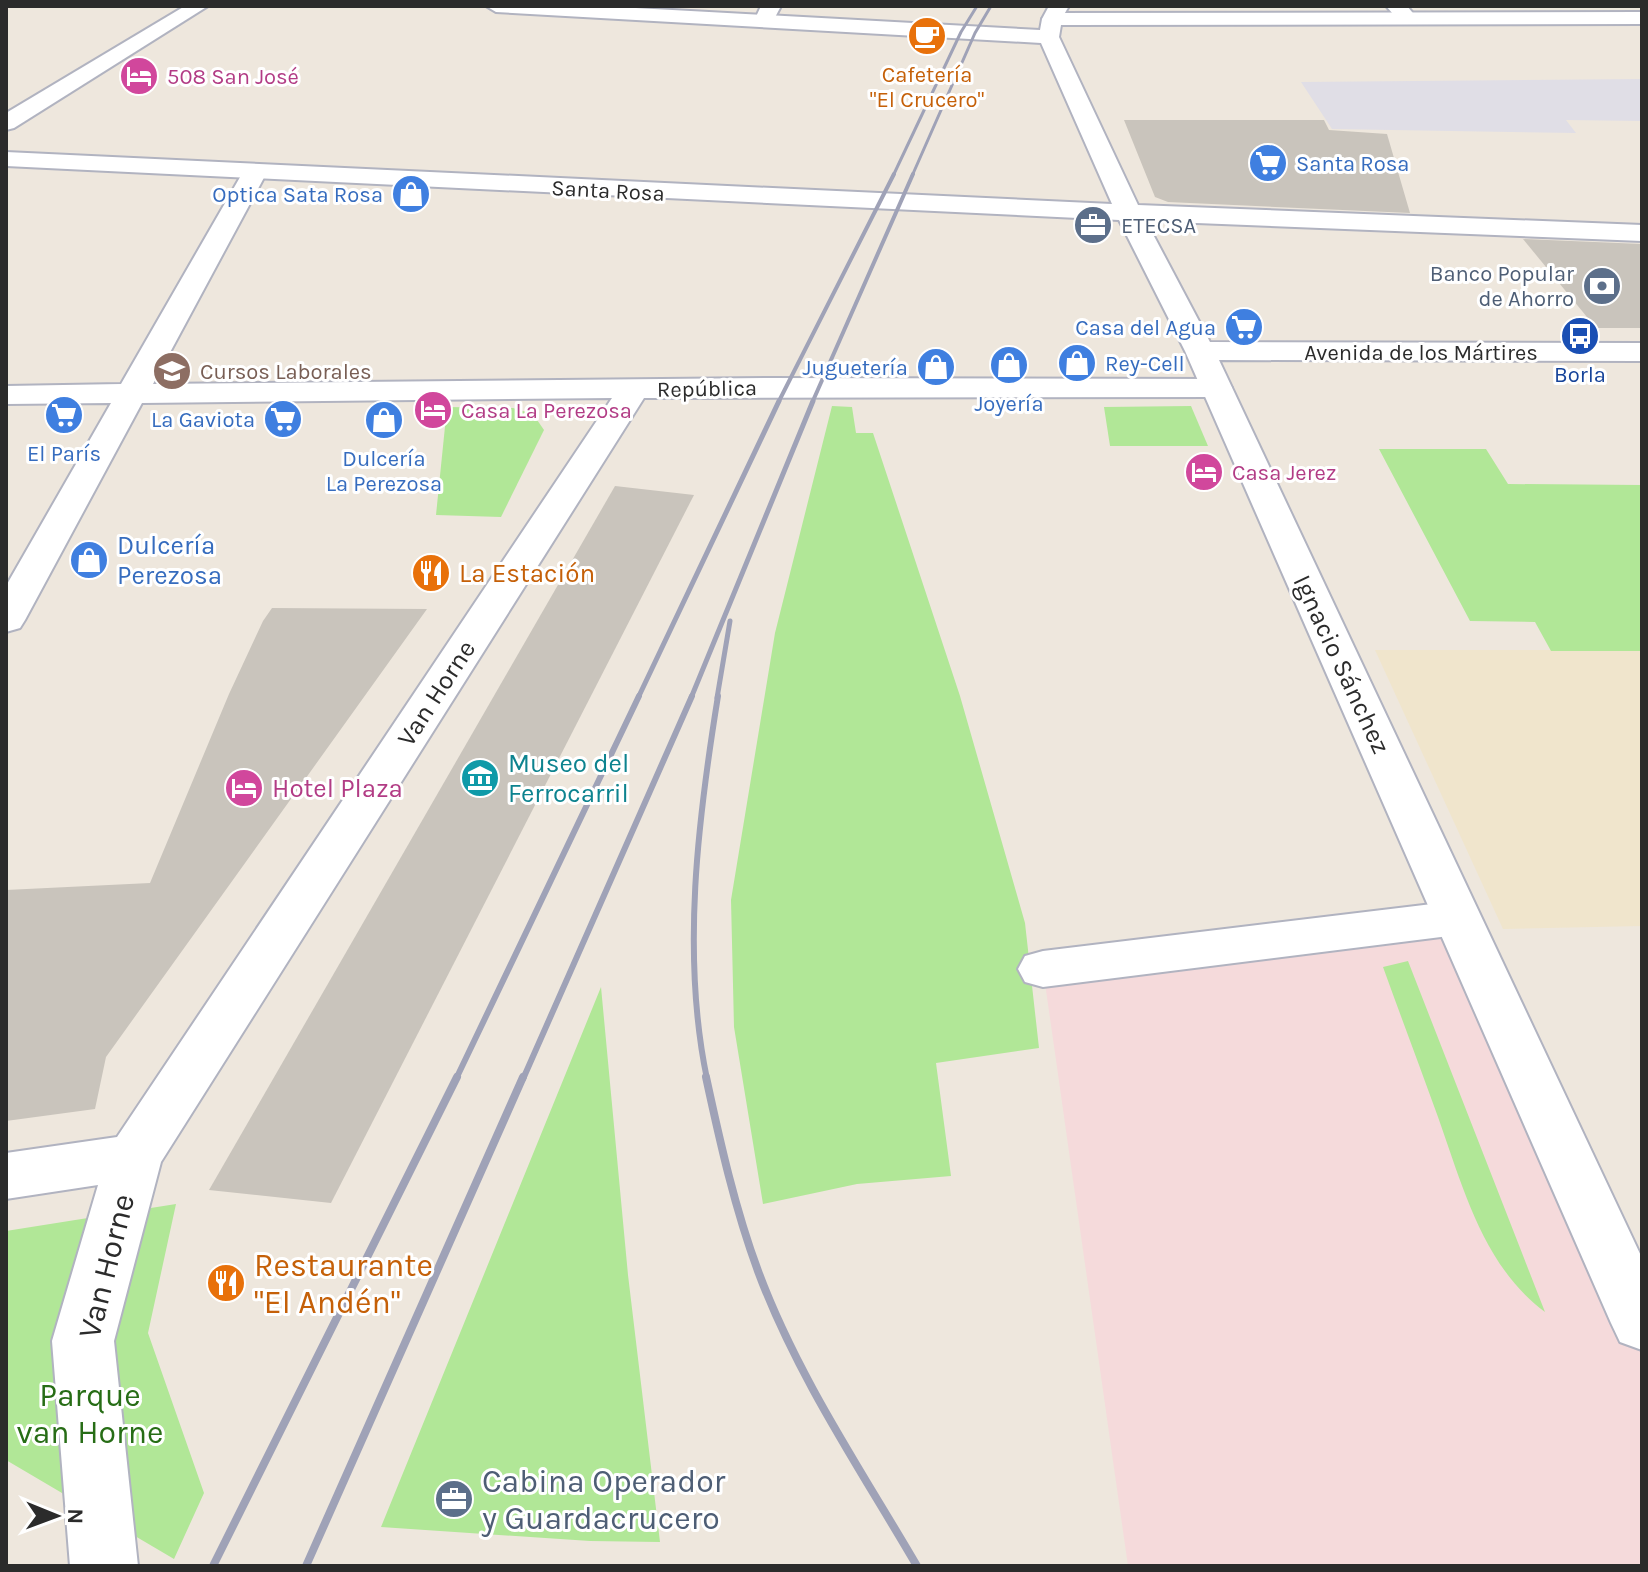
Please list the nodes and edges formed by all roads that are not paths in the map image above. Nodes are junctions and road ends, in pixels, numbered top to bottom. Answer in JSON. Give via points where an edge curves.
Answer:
{"nodes":[{"id":1,"x":198,"y":6,"type":"edge"},
{"id":2,"x":496,"y":6,"type":"edge"},
{"id":3,"x":1402,"y":12,"type":"edge"},
{"id":4,"x":767,"y":14,"type":"edge"},
{"id":5,"x":1642,"y":18,"type":"edge"},
{"id":6,"x":1054,"y":21,"type":"edge"},
{"id":7,"x":6,"y":123,"type":"edge"},
{"id":8,"x":6,"y":159,"type":"edge"},
{"id":9,"x":255,"y":172,"type":"junction"},
{"id":10,"x":1129,"y":213,"type":"junction"},
{"id":11,"x":1642,"y":233,"type":"edge"},
{"id":12,"x":1642,"y":352,"type":"edge"},
{"id":13,"x":1220,"y":374,"type":"junction"},
{"id":14,"x":1642,"y":379,"type":"edge"},
{"id":15,"x":1315,"y":381,"type":"dead end"},
{"id":16,"x":633,"y":390,"type":"junction"},
{"id":17,"x":6,"y":395,"type":"edge"},
{"id":18,"x":131,"y":395,"type":"junction"},
{"id":19,"x":6,"y":620,"type":"edge"},
{"id":20,"x":1457,"y":918,"type":"junction"},
{"id":21,"x":1043,"y":969,"type":"dead end"},
{"id":22,"x":134,"y":1157,"type":"junction"},
{"id":23,"x":6,"y":1176,"type":"edge"},
{"id":24,"x":1642,"y":1323,"type":"edge"},
{"id":25,"x":104,"y":1566,"type":"edge"}],
"edges":[{"from":1,"to":7,"type":"street"},
{"from":2,"to":4,"type":"street"},
{"from":3,"to":5,"type":"street"},
{"from":3,"to":6,"type":"street"},
{"from":4,"to":6,"type":"street"},
{"from":6,"to":10,"type":"street","name":"Ignacio Sánchez"},
{"from":8,"to":9,"type":"street","name":"Santa Rosa"},
{"from":9,"to":10,"type":"street","name":"Santa Rosa"},
{"from":9,"to":18,"type":"street"},
{"from":10,"to":11,"type":"street","name":"Santa Rosa"},
{"from":10,"to":13,"type":"street","name":"Ignacio Sánchez"},
{"from":12,"to":13,"type":"street","name":"Avenida de los Mártires"},
{"from":13,"to":16,"type":"street","name":"República"},
{"from":13,"to":20,"type":"street","name":"Ignacio Sánchez"},
{"from":14,"to":15,"type":"street","name":"Avenida de los Mártires"},
{"from":16,"to":18,"type":"street","name":"República"},
{"from":16,"to":22,"type":"street","name":"Van Horne"},
{"from":17,"to":18,"type":"street","name":"República"},
{"from":18,"to":19,"type":"street"},
{"from":20,"to":21,"type":"street"},
{"from":20,"to":24,"type":"street","name":"Ignacio Sánchez"},
{"from":22,"to":23,"type":"street","name":"Van Horne"},
{"from":22,"to":25,"type":"street","name":"Van Horne","via":[[83,1341]]}]}
